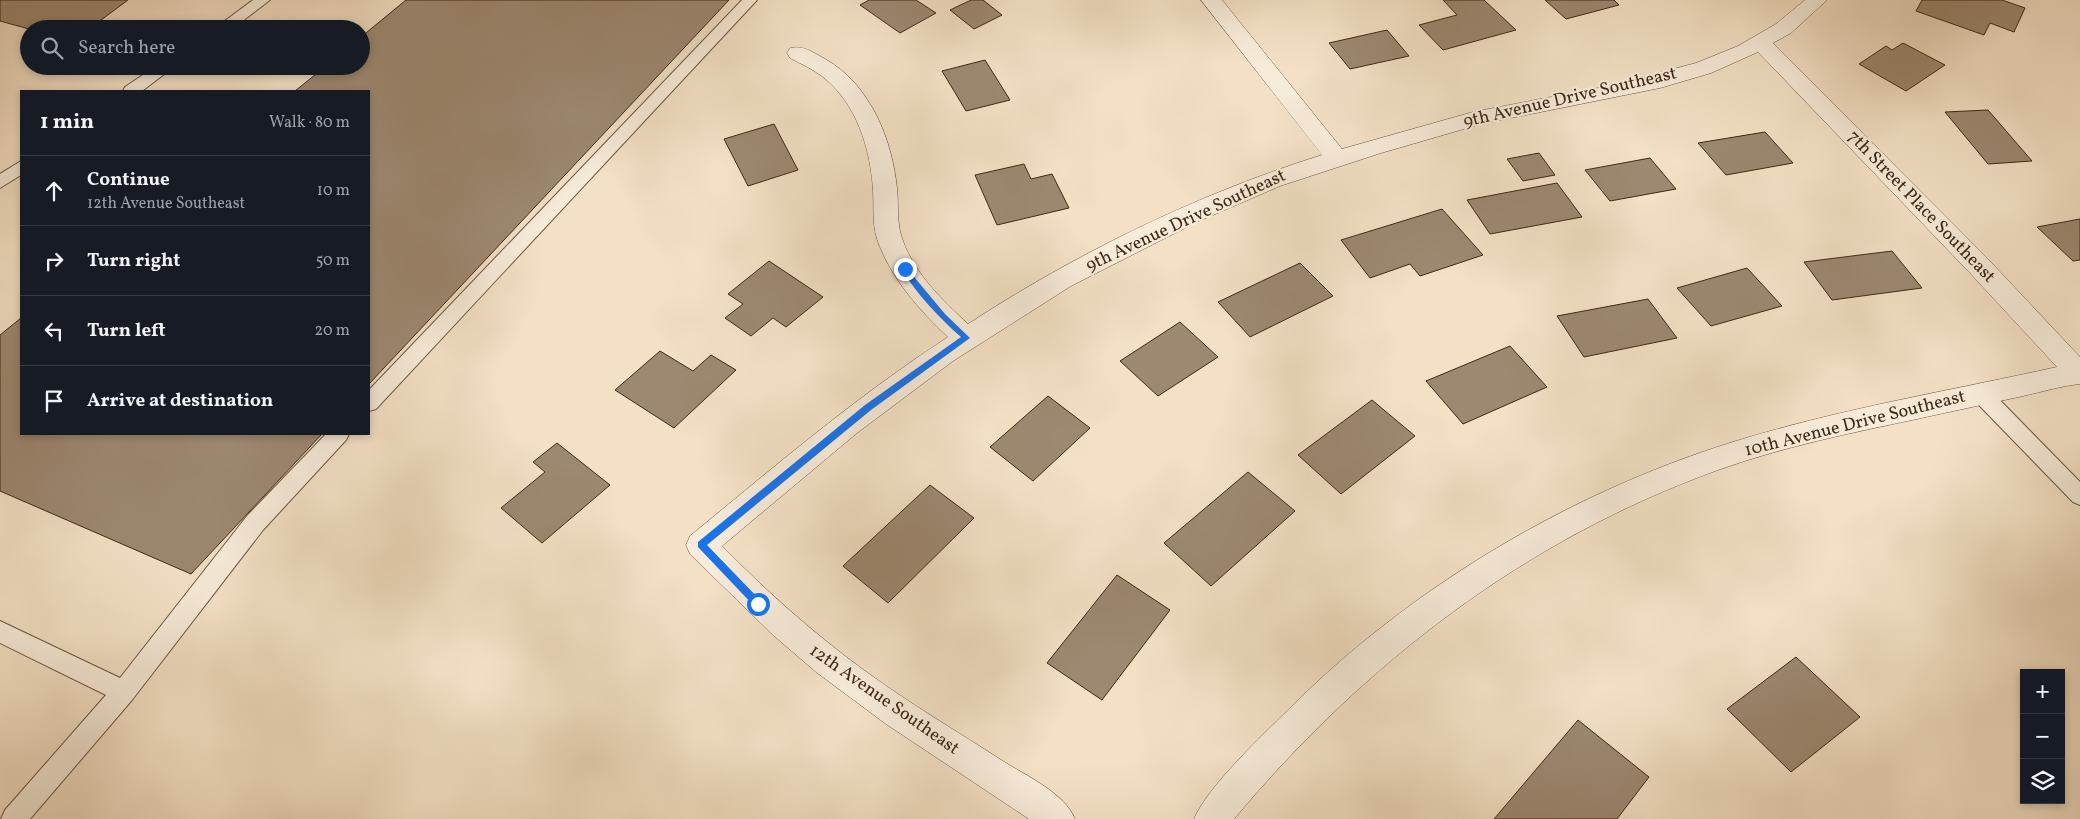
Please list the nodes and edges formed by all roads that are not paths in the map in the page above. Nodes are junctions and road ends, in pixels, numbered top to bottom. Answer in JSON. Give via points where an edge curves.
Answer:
{"nodes":[{"id":1,"x":263,"y":0,"type":"edge"},
{"id":2,"x":750,"y":0,"type":"edge"},
{"id":3,"x":1211,"y":0,"type":"edge"},
{"id":4,"x":1817,"y":0,"type":"edge"},
{"id":5,"x":234,"y":20,"type":"edge"},
{"id":6,"x":1761,"y":43,"type":"junction"},
{"id":7,"x":798,"y":53,"type":"dead end"},
{"id":8,"x":154,"y":75,"type":"edge"},
{"id":9,"x":132,"y":90,"type":"edge"},
{"id":10,"x":1336,"y":157,"type":"junction"},
{"id":11,"x":20,"y":168,"type":"edge"},
{"id":12,"x":0,"y":182,"type":"edge"},
{"id":13,"x":966,"y":338,"type":"junction"},
{"id":14,"x":2079,"y":373,"type":"edge"},
{"id":15,"x":1981,"y":394,"type":"junction"},
{"id":16,"x":370,"y":402,"type":"edge"},
{"id":17,"x":338,"y":435,"type":"edge"},
{"id":18,"x":2080,"y":496,"type":"edge"},
{"id":19,"x":701,"y":545,"type":"joint"},
{"id":20,"x":0,"y":632,"type":"edge"},
{"id":21,"x":124,"y":692,"type":"junction"},
{"id":22,"x":14,"y":819,"type":"edge"},
{"id":23,"x":1058,"y":819,"type":"edge"},
{"id":24,"x":1212,"y":819,"type":"edge"}],
"edges":[{"from":1,"to":5,"type":"lane"},
{"from":2,"to":16,"type":"lane"},
{"from":3,"to":10,"type":"street"},
{"from":4,"to":6,"type":"street","name":"9th Avenue Drive Southeast"},
{"from":6,"to":10,"type":"street","name":"9th Avenue Drive Southeast","via":[[1728,59],[1650,83],[1583,99],[1479,117]]},
{"from":6,"to":14,"type":"street","name":"7th Street Place Southeast"},
{"from":7,"to":13,"type":"street","via":[[833,74],[859,102],[871,123],[881,161],[885,220],[893,245],[922,293]]},
{"from":8,"to":9,"type":"lane"},
{"from":10,"to":13,"type":"street","name":"9th Avenue Drive Southeast","via":[[1249,189],[1148,235],[1064,278]]},
{"from":11,"to":12,"type":"lane"},
{"from":13,"to":19,"type":"street","name":"9th Avenue Drive Southeast","via":[[868,408]]},
{"from":14,"to":15,"type":"street","name":"10th Avenue Drive Southeast"},
{"from":15,"to":18,"type":"lane"},
{"from":15,"to":24,"type":"street","name":"10th Avenue Drive Southeast","via":[[1766,444],[1694,467],[1564,525],[1479,574],[1395,634],[1354,668],[1240,783]]},
{"from":17,"to":21,"type":"lane","via":[[255,523]]},
{"from":19,"to":23,"type":"street","name":"12th Avenue Southeast","via":[[758,604],[826,662]]},
{"from":20,"to":21,"type":"lane"},
{"from":21,"to":22,"type":"lane"}]}
